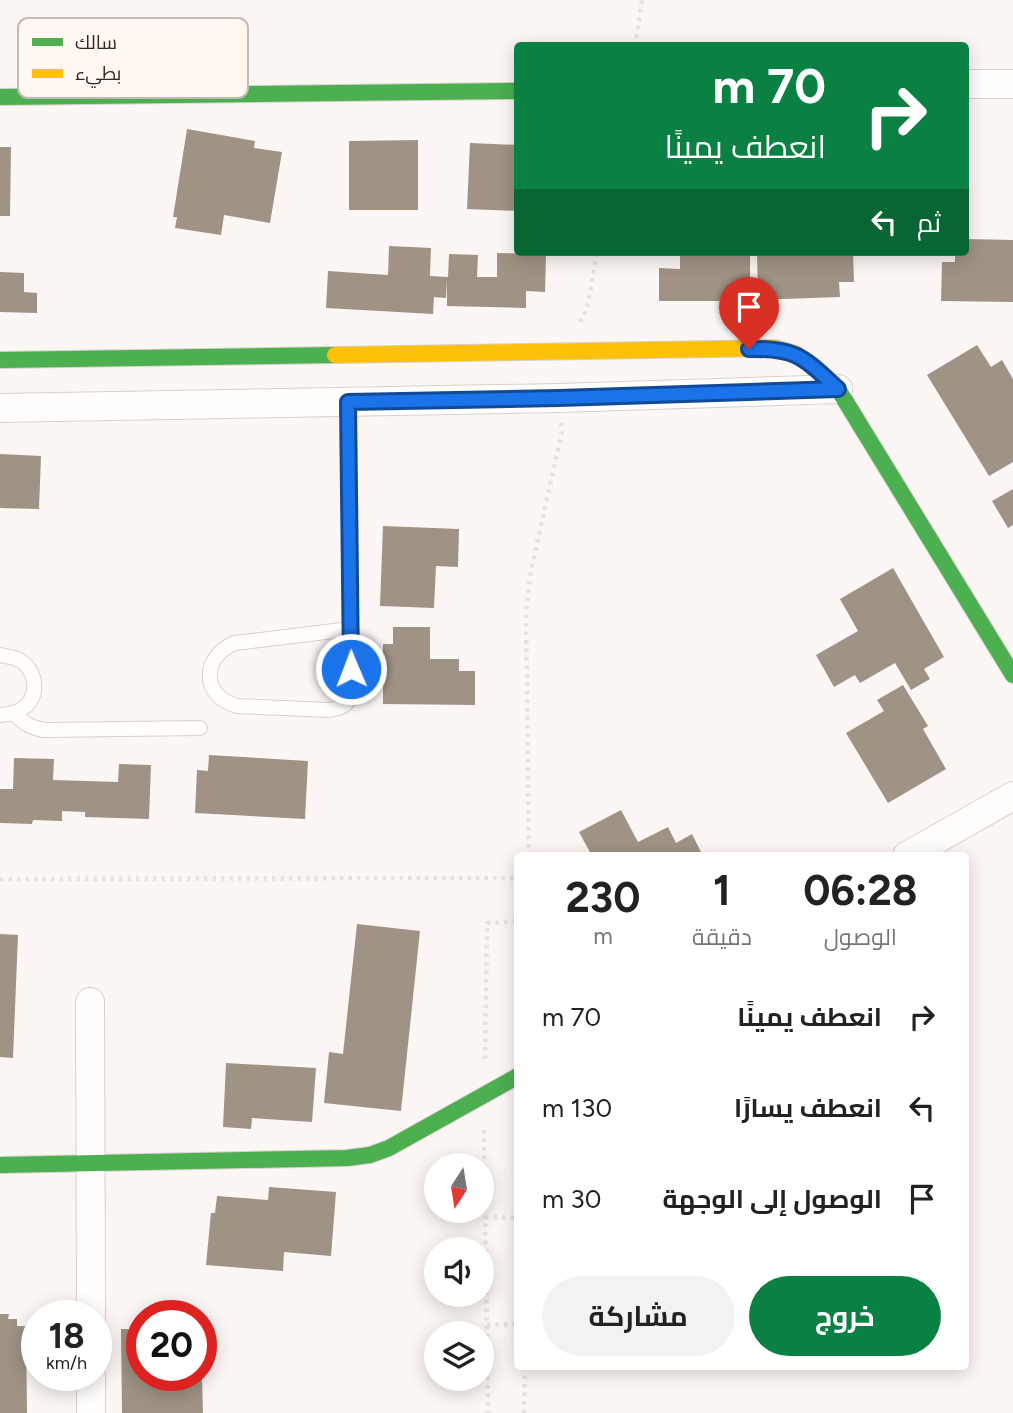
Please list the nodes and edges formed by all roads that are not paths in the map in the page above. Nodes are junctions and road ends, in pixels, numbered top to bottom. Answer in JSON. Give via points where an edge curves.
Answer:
{"nodes":[{"id":1,"x":969,"y":84,"type":"edge"},
{"id":2,"x":1013,"y":84,"type":"edge"},
{"id":3,"x":514,"y":90,"type":"edge"},
{"id":4,"x":248,"y":94,"type":"edge"},
{"id":5,"x":0,"y":97,"type":"edge"},
{"id":6,"x":18,"y":97,"type":"edge"},
{"id":7,"x":0,"y":360,"type":"edge"},
{"id":8,"x":838,"y":389,"type":"junction"},
{"id":9,"x":348,"y":402,"type":"junction"},
{"id":10,"x":0,"y":408,"type":"edge"},
{"id":11,"x":350,"y":629,"type":"junction"},
{"id":12,"x":0,"y":655,"type":"edge"},
{"id":13,"x":1013,"y":674,"type":"edge"},
{"id":14,"x":7,"y":714,"type":"edge"},
{"id":15,"x":200,"y":728,"type":"dead end"},
{"id":16,"x":1013,"y":796,"type":"edge"},
{"id":17,"x":914,"y":852,"type":"edge"},
{"id":18,"x":90,"y":1002,"type":"dead end"},
{"id":19,"x":514,"y":1078,"type":"edge"},
{"id":20,"x":91,"y":1162,"type":"junction"},
{"id":21,"x":0,"y":1165,"type":"edge"},
{"id":22,"x":91,"y":1300,"type":"edge"},
{"id":23,"x":91,"y":1391,"type":"edge"},
{"id":24,"x":90,"y":1412,"type":"edge"}],
"edges":[{"from":1,"to":2,"type":"street"},
{"from":3,"to":4,"type":"street"},
{"from":5,"to":6,"type":"street"},
{"from":7,"to":8,"type":"street","via":[[775,348],[796,354]]},
{"from":8,"to":9,"type":"street"},
{"from":8,"to":13,"type":"street"},
{"from":9,"to":10,"type":"street"},
{"from":9,"to":11,"type":"lane"},
{"from":11,"to":11,"type":"lane","via":[[350,694],[340,708],[237,706],[226,703],[212,687],[211,664],[235,643]]},
{"from":12,"to":14,"type":"lane","via":[[25,663],[35,681],[30,701],[23,709]]},
{"from":14,"to":15,"type":"lane","via":[[44,730]]},
{"from":16,"to":17,"type":"street"},
{"from":18,"to":20,"type":"street"},
{"from":19,"to":20,"type":"street","via":[[370,1155]]},
{"from":20,"to":21,"type":"street"},
{"from":20,"to":22,"type":"street"},
{"from":23,"to":24,"type":"street"}]}
